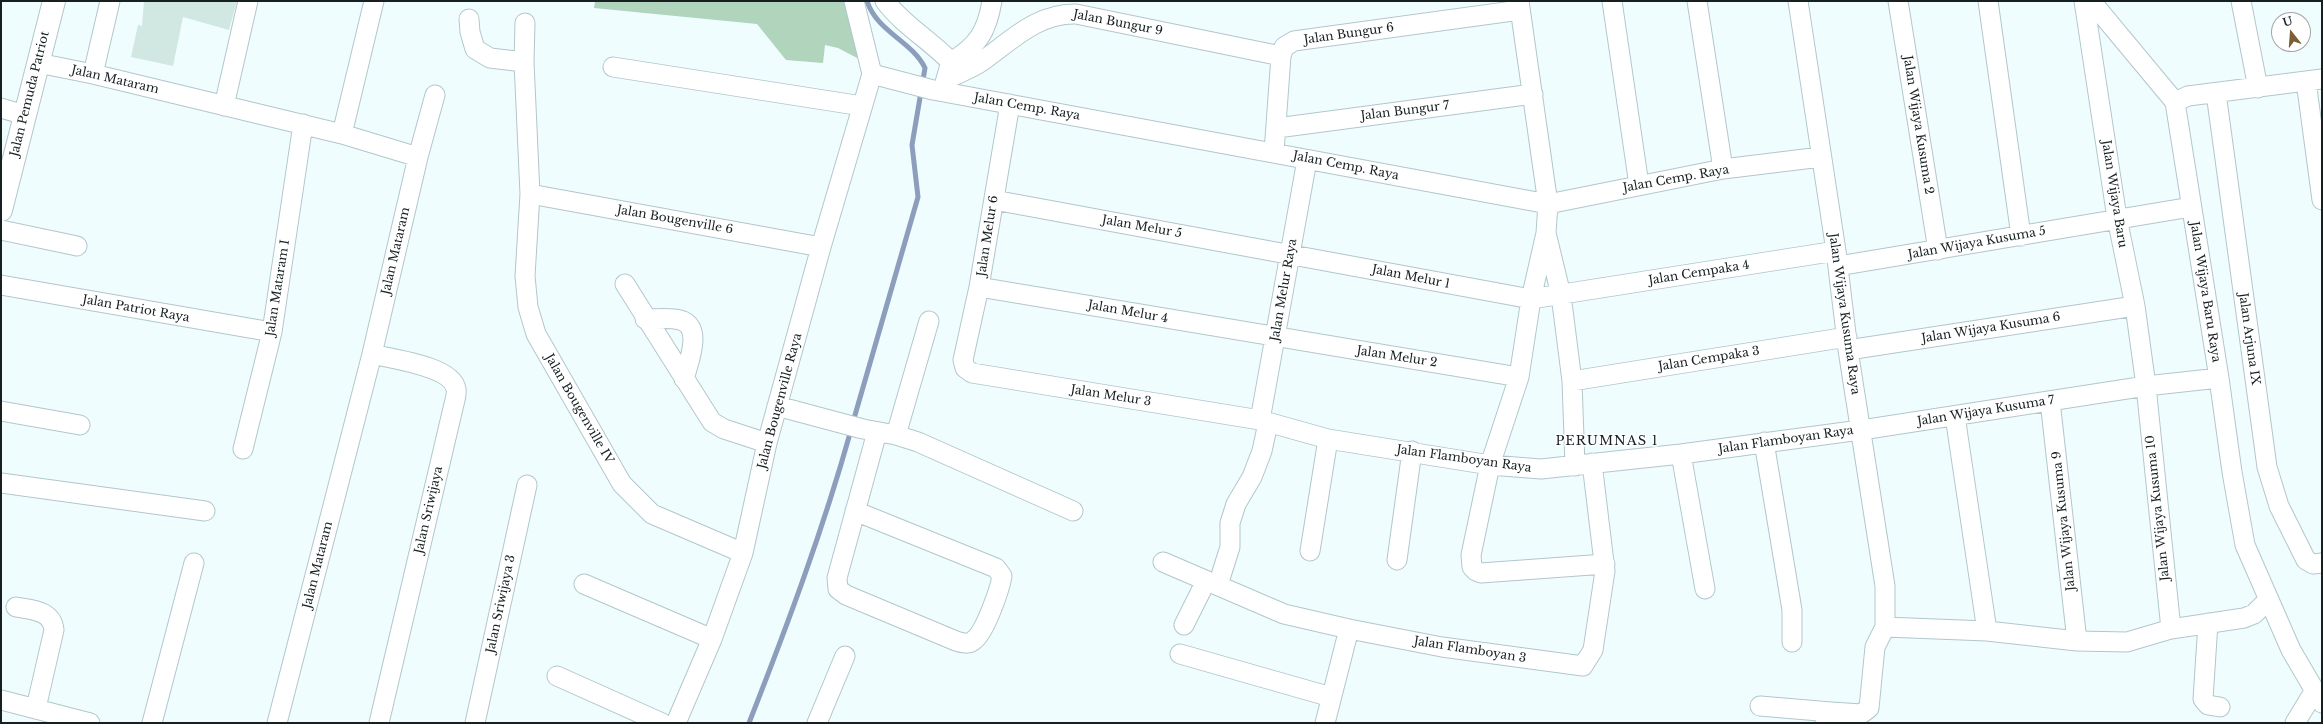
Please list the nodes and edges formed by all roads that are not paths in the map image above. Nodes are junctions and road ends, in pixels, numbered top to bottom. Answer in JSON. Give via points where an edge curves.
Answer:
{"nodes":[{"id":1,"x":53,"y":1,"type":"edge"},
{"id":2,"x":110,"y":1,"type":"edge"},
{"id":3,"x":248,"y":1,"type":"edge"},
{"id":4,"x":374,"y":1,"type":"edge"},
{"id":5,"x":854,"y":1,"type":"edge"},
{"id":6,"x":885,"y":1,"type":"edge"},
{"id":7,"x":992,"y":1,"type":"edge"},
{"id":8,"x":1612,"y":1,"type":"edge"},
{"id":9,"x":1696,"y":1,"type":"edge"},
{"id":10,"x":1798,"y":1,"type":"edge"},
{"id":11,"x":1898,"y":1,"type":"edge"},
{"id":12,"x":1988,"y":1,"type":"edge"},
{"id":13,"x":2084,"y":1,"type":"edge"},
{"id":14,"x":2091,"y":1,"type":"edge"},
{"id":15,"x":2241,"y":1,"type":"edge"},
{"id":16,"x":1520,"y":6,"type":"edge"},
{"id":17,"x":469,"y":19,"type":"dead end"},
{"id":18,"x":525,"y":23,"type":"dead end"},
{"id":19,"x":1281,"y":56,"type":"junction"},
{"id":20,"x":524,"y":62,"type":"junction"},
{"id":21,"x":38,"y":63,"type":"junction"},
{"id":22,"x":614,"y":67,"type":"dead end"},
{"id":23,"x":93,"y":74,"type":"junction"},
{"id":24,"x":872,"y":74,"type":"junction"},
{"id":25,"x":943,"y":80,"type":"junction"},
{"id":26,"x":2314,"y":80,"type":"edge"},
{"id":27,"x":2258,"y":88,"type":"junction"},
{"id":28,"x":1533,"y":94,"type":"junction"},
{"id":29,"x":435,"y":95,"type":"dead end"},
{"id":30,"x":2196,"y":96,"type":"junction"},
{"id":31,"x":1010,"y":104,"type":"junction"},
{"id":32,"x":224,"y":106,"type":"junction"},
{"id":33,"x":862,"y":106,"type":"junction"},
{"id":34,"x":1,"y":108,"type":"edge"},
{"id":35,"x":25,"y":115,"type":"junction"},
{"id":36,"x":303,"y":124,"type":"junction"},
{"id":37,"x":1277,"y":128,"type":"junction"},
{"id":38,"x":342,"y":134,"type":"junction"},
{"id":39,"x":1274,"y":152,"type":"junction"},
{"id":40,"x":418,"y":157,"type":"junction"},
{"id":41,"x":1821,"y":157,"type":"junction"},
{"id":42,"x":1307,"y":160,"type":"junction"},
{"id":43,"x":1723,"y":169,"type":"junction"},
{"id":44,"x":2321,"y":177,"type":"edge"},
{"id":45,"x":1639,"y":185,"type":"junction"},
{"id":46,"x":530,"y":194,"type":"junction"},
{"id":47,"x":994,"y":200,"type":"junction"},
{"id":48,"x":2322,"y":200,"type":"edge"},
{"id":49,"x":1548,"y":204,"type":"junction"},
{"id":50,"x":2191,"y":207,"type":"junction"},
{"id":51,"x":1,"y":210,"type":"edge"},
{"id":52,"x":2117,"y":218,"type":"junction"},
{"id":53,"x":1,"y":230,"type":"edge"},
{"id":54,"x":1546,"y":233,"type":"junction"},
{"id":55,"x":2021,"y":236,"type":"junction"},
{"id":56,"x":77,"y":246,"type":"dead end"},
{"id":57,"x":821,"y":247,"type":"junction"},
{"id":58,"x":1938,"y":250,"type":"junction"},
{"id":59,"x":1290,"y":254,"type":"junction"},
{"id":60,"x":1837,"y":259,"type":"junction"},
{"id":61,"x":625,"y":284,"type":"dead end"},
{"id":62,"x":1,"y":285,"type":"edge"},
{"id":63,"x":979,"y":287,"type":"junction"},
{"id":64,"x":1561,"y":295,"type":"junction"},
{"id":65,"x":1531,"y":299,"type":"junction"},
{"id":66,"x":2135,"y":306,"type":"junction"},
{"id":67,"x":645,"y":319,"type":"junction"},
{"id":68,"x":929,"y":321,"type":"dead end"},
{"id":69,"x":272,"y":332,"type":"junction"},
{"id":70,"x":1276,"y":337,"type":"junction"},
{"id":71,"x":1848,"y":343,"type":"junction"},
{"id":72,"x":372,"y":354,"type":"junction"},
{"id":73,"x":964,"y":368,"type":"joint"},
{"id":74,"x":1519,"y":377,"type":"junction"},
{"id":75,"x":2219,"y":378,"type":"junction"},
{"id":76,"x":684,"y":379,"type":"junction"},
{"id":77,"x":1572,"y":380,"type":"junction"},
{"id":78,"x":2146,"y":386,"type":"junction"},
{"id":79,"x":2050,"y":401,"type":"junction"},
{"id":80,"x":778,"y":406,"type":"junction"},
{"id":81,"x":1,"y":411,"type":"edge"},
{"id":82,"x":1955,"y":416,"type":"junction"},
{"id":83,"x":1264,"y":421,"type":"junction"},
{"id":84,"x":80,"y":425,"type":"dead end"},
{"id":85,"x":1861,"y":430,"type":"junction"},
{"id":86,"x":870,"y":431,"type":"junction"},
{"id":87,"x":896,"y":434,"type":"junction"},
{"id":88,"x":1328,"y":439,"type":"junction"},
{"id":89,"x":1764,"y":442,"type":"junction"},
{"id":90,"x":767,"y":443,"type":"junction"},
{"id":91,"x":243,"y":449,"type":"dead end"},
{"id":92,"x":1412,"y":451,"type":"junction"},
{"id":93,"x":1681,"y":454,"type":"junction"},
{"id":94,"x":1490,"y":465,"type":"junction"},
{"id":95,"x":1583,"y":465,"type":"junction"},
{"id":96,"x":1,"y":483,"type":"edge"},
{"id":97,"x":527,"y":485,"type":"dead end"},
{"id":98,"x":205,"y":511,"type":"dead end"},
{"id":99,"x":855,"y":511,"type":"junction"},
{"id":100,"x":1074,"y":511,"type":"dead end"},
{"id":101,"x":1310,"y":551,"type":"dead end"},
{"id":102,"x":743,"y":552,"type":"junction"},
{"id":103,"x":1397,"y":560,"type":"dead end"},
{"id":104,"x":1163,"y":562,"type":"dead end"},
{"id":105,"x":2322,"y":562,"type":"edge"},
{"id":106,"x":194,"y":563,"type":"dead end"},
{"id":107,"x":1605,"y":564,"type":"junction"},
{"id":108,"x":1212,"y":583,"type":"junction"},
{"id":109,"x":584,"y":584,"type":"dead end"},
{"id":110,"x":1705,"y":589,"type":"dead end"},
{"id":111,"x":2269,"y":604,"type":"junction"},
{"id":112,"x":16,"y":607,"type":"dead end"},
{"id":113,"x":2208,"y":623,"type":"junction"},
{"id":114,"x":1184,"y":625,"type":"dead end"},
{"id":115,"x":1885,"y":627,"type":"junction"},
{"id":116,"x":1349,"y":629,"type":"junction"},
{"id":117,"x":2171,"y":629,"type":"junction"},
{"id":118,"x":1987,"y":631,"type":"junction"},
{"id":119,"x":712,"y":639,"type":"junction"},
{"id":120,"x":2077,"y":641,"type":"junction"},
{"id":121,"x":1792,"y":642,"type":"dead end"},
{"id":122,"x":1180,"y":654,"type":"dead end"},
{"id":123,"x":845,"y":656,"type":"dead end"},
{"id":124,"x":557,"y":676,"type":"dead end"},
{"id":125,"x":2317,"y":685,"type":"edge"},
{"id":126,"x":1331,"y":697,"type":"junction"},
{"id":127,"x":1,"y":700,"type":"edge"},
{"id":128,"x":1760,"y":706,"type":"dead end"},
{"id":129,"x":2220,"y":707,"type":"dead end"},
{"id":130,"x":36,"y":708,"type":"junction"},
{"id":131,"x":1828,"y":718,"type":"edge"},
{"id":132,"x":90,"y":723,"type":"edge"},
{"id":133,"x":152,"y":723,"type":"edge"},
{"id":134,"x":277,"y":723,"type":"edge"},
{"id":135,"x":379,"y":723,"type":"edge"},
{"id":136,"x":475,"y":723,"type":"edge"},
{"id":137,"x":662,"y":723,"type":"edge"},
{"id":138,"x":676,"y":723,"type":"edge"},
{"id":139,"x":817,"y":723,"type":"edge"},
{"id":140,"x":1326,"y":723,"type":"edge"},
{"id":141,"x":2295,"y":723,"type":"edge"}],
"edges":[{"from":1,"to":21,"type":"main road","name":"Jalan Pemuda Patriot"},
{"from":2,"to":23,"type":"street"},
{"from":3,"to":32,"type":"street"},
{"from":4,"to":38,"type":"street"},
{"from":5,"to":24,"type":"street"},
{"from":6,"to":25,"type":"street","via":[[894,13],[937,47]]},
{"from":7,"to":25,"type":"street","via":[[987,25],[978,41]]},
{"from":8,"to":45,"type":"street"},
{"from":9,"to":43,"type":"street"},
{"from":10,"to":41,"type":"street","name":"Jalan Wijaya Kusuma Raya"},
{"from":11,"to":58,"type":"street","name":"Jalan Wijaya Kusuma 2"},
{"from":12,"to":55,"type":"street"},
{"from":13,"to":52,"type":"street","name":"Jalan Wijaya Baru"},
{"from":14,"to":30,"type":"street"},
{"from":15,"to":27,"type":"street"},
{"from":16,"to":19,"type":"street","name":"Jalan Bungur 6","via":[[1294,41],[1284,47]]},
{"from":16,"to":28,"type":"street"},
{"from":17,"to":20,"type":"street","via":[[475,49],[490,58]]},
{"from":18,"to":20,"type":"street","name":"Jalan Bougenville IV"},
{"from":19,"to":25,"type":"street","name":"Jalan Bungur 9","via":[[1076,14],[1060,14],[1034,24],[979,63]]},
{"from":19,"to":37,"type":"street"},
{"from":20,"to":46,"type":"street","name":"Jalan Bougenville IV"},
{"from":21,"to":23,"type":"street","name":"Jalan Mataram"},
{"from":21,"to":35,"type":"main road","name":"Jalan Pemuda Patriot"},
{"from":22,"to":33,"type":"street"},
{"from":23,"to":32,"type":"street","name":"Jalan Mataram"},
{"from":24,"to":25,"type":"street","name":"Jalan Cemp. Raya","via":[[907,85]]},
{"from":24,"to":33,"type":"street","name":"Jalan Bougenville Raya"},
{"from":25,"to":31,"type":"street","name":"Jalan Cemp. Raya"},
{"from":26,"to":27,"type":"street"},
{"from":26,"to":44,"type":"street"},
{"from":27,"to":30,"type":"street"},
{"from":28,"to":37,"type":"street","name":"Jalan Bungur 7"},
{"from":28,"to":49,"type":"street"},
{"from":29,"to":40,"type":"street"},
{"from":30,"to":50,"type":"street","name":"Jalan Wijaya Baru Raya"},
{"from":30,"to":105,"type":"street","name":"Jalan Arjuna IX","via":[[2266,467],[2278,506],[2306,560],[2313,564]]},
{"from":31,"to":39,"type":"street","name":"Jalan Cemp. Raya"},
{"from":31,"to":47,"type":"street","name":"Jalan Melur 6"},
{"from":32,"to":36,"type":"street","name":"Jalan Mataram"},
{"from":33,"to":57,"type":"street","name":"Jalan Bougenville Raya"},
{"from":34,"to":35,"type":"street"},
{"from":35,"to":51,"type":"main road","name":"Jalan Pemuda Patriot"},
{"from":36,"to":38,"type":"street","name":"Jalan Mataram"},
{"from":36,"to":69,"type":"street","name":"Jalan Mataram I"},
{"from":37,"to":39,"type":"street"},
{"from":38,"to":40,"type":"street","name":"Jalan Mataram"},
{"from":39,"to":42,"type":"street","name":"Jalan Cemp. Raya"},
{"from":40,"to":72,"type":"street","name":"Jalan Mataram"},
{"from":41,"to":43,"type":"street","name":"Jalan Cemp. Raya"},
{"from":41,"to":60,"type":"street","name":"Jalan Wijaya Kusuma Raya"},
{"from":42,"to":49,"type":"street","name":"Jalan Cemp. Raya"},
{"from":42,"to":59,"type":"street","name":"Jalan Melur Raya"},
{"from":43,"to":45,"type":"street","name":"Jalan Cemp. Raya"},
{"from":44,"to":48,"type":"street"},
{"from":45,"to":49,"type":"street","name":"Jalan Cemp. Raya"},
{"from":46,"to":57,"type":"street","name":"Jalan Bougenville 6"},
{"from":46,"to":102,"type":"street","name":"Jalan Bougenville IV","via":[[525,276],[528,307],[536,334],[593,436],[622,484],[652,514]]},
{"from":47,"to":59,"type":"street","name":"Jalan Melur 5"},
{"from":47,"to":63,"type":"street","name":"Jalan Melur 6"},
{"from":49,"to":54,"type":"street"},
{"from":50,"to":52,"type":"street","name":"Jalan Wijaya Kusuma 5"},
{"from":50,"to":75,"type":"street","name":"Jalan Wijaya Baru Raya"},
{"from":52,"to":55,"type":"street","name":"Jalan Wijaya Kusuma 5"},
{"from":52,"to":66,"type":"street","name":"Jalan Wijaya Baru"},
{"from":53,"to":56,"type":"street"},
{"from":54,"to":64,"type":"street","name":"Jalan Flamboyan 3"},
{"from":54,"to":65,"type":"street"},
{"from":55,"to":58,"type":"street","name":"Jalan Wijaya Kusuma 5"},
{"from":57,"to":80,"type":"street","name":"Jalan Bougenville Raya"},
{"from":58,"to":60,"type":"street","name":"Jalan Wijaya Kusuma 5"},
{"from":59,"to":65,"type":"street","name":"Jalan Melur 1"},
{"from":59,"to":70,"type":"street","name":"Jalan Melur Raya"},
{"from":60,"to":64,"type":"street","name":"Jalan Cempaka 4"},
{"from":60,"to":71,"type":"street","name":"Jalan Wijaya Kusuma Raya"},
{"from":61,"to":67,"type":"street"},
{"from":62,"to":69,"type":"street","name":"Jalan Patriot Raya"},
{"from":63,"to":70,"type":"street","name":"Jalan Melur 4"},
{"from":63,"to":73,"type":"street","name":"Jalan Melur 6","via":[[963,360]]},
{"from":64,"to":65,"type":"street","name":"Jalan Melur 1"},
{"from":64,"to":77,"type":"street","name":"Jalan Flamboyan 3"},
{"from":65,"to":74,"type":"street"},
{"from":66,"to":71,"type":"street","name":"Jalan Wijaya Kusuma 6"},
{"from":66,"to":78,"type":"street","name":"Jalan Wijaya Baru"},
{"from":67,"to":76,"type":"street"},
{"from":67,"to":76,"type":"street","via":[[680,320],[687,324],[694,344]]},
{"from":68,"to":87,"type":"street"},
{"from":69,"to":91,"type":"street","name":"Jalan Mataram I"},
{"from":70,"to":74,"type":"street","name":"Jalan Melur 2"},
{"from":70,"to":83,"type":"street","name":"Jalan Melur Raya"},
{"from":71,"to":77,"type":"street","name":"Jalan Cempaka 3"},
{"from":71,"to":85,"type":"street","name":"Jalan Wijaya Kusuma Raya"},
{"from":72,"to":134,"type":"street","name":"Jalan Mataram"},
{"from":72,"to":135,"type":"street","name":"Jalan Sriwijaya","via":[[437,370],[452,381],[456,389]]},
{"from":73,"to":83,"type":"street","name":"Jalan Melur 3","via":[[972,373]]},
{"from":74,"to":94,"type":"street"},
{"from":75,"to":78,"type":"street","name":"Jalan Wijaya Kusuma 7"},
{"from":75,"to":111,"type":"street","name":"Jalan Wijaya Baru Raya","via":[[2245,545]]},
{"from":76,"to":90,"type":"street","via":[[712,422],[724,429]]},
{"from":77,"to":95,"type":"street","name":"Jalan Flamboyan 3"},
{"from":78,"to":79,"type":"street","name":"Jalan Wijaya Kusuma 7"},
{"from":78,"to":117,"type":"street","name":"Jalan Wijaya Kusuma 10"},
{"from":79,"to":82,"type":"street","name":"Jalan Wijaya Kusuma 7"},
{"from":79,"to":120,"type":"street","name":"Jalan Wijaya Kusuma 9"},
{"from":80,"to":86,"type":"street"},
{"from":80,"to":90,"type":"street","name":"Jalan Bougenville Raya"},
{"from":81,"to":84,"type":"street"},
{"from":82,"to":85,"type":"street","name":"Jalan Wijaya Kusuma 7"},
{"from":82,"to":118,"type":"street"},
{"from":83,"to":88,"type":"street","name":"Jalan Flamboyan Raya"},
{"from":83,"to":108,"type":"street","name":"Jalan Melur Raya","via":[[1262,451],[1252,477],[1236,504],[1230,523],[1230,547]]},
{"from":85,"to":89,"type":"street","name":"Jalan Flamboyan Raya"},
{"from":85,"to":115,"type":"street","name":"Jalan Wijaya Kusuma Raya","via":[[1885,586]]},
{"from":86,"to":87,"type":"street"},
{"from":86,"to":99,"type":"street"},
{"from":87,"to":100,"type":"street"},
{"from":88,"to":92,"type":"street","name":"Jalan Flamboyan Raya"},
{"from":88,"to":101,"type":"street"},
{"from":89,"to":93,"type":"street","name":"Jalan Flamboyan Raya"},
{"from":89,"to":121,"type":"street","via":[[1792,610]]},
{"from":90,"to":102,"type":"street","name":"Jalan Bougenville Raya"},
{"from":92,"to":94,"type":"street","name":"Jalan Flamboyan Raya"},
{"from":92,"to":103,"type":"street"},
{"from":93,"to":95,"type":"street","name":"Jalan Flamboyan Raya"},
{"from":93,"to":110,"type":"street"},
{"from":94,"to":95,"type":"street","name":"Jalan Flamboyan Raya","via":[[1541,469]]},
{"from":94,"to":107,"type":"street","via":[[1471,555],[1472,567],[1481,573]]},
{"from":95,"to":107,"type":"street","name":"Jalan Flamboyan 3"},
{"from":96,"to":98,"type":"street"},
{"from":97,"to":136,"type":"street","name":"Jalan Sriwijaya 3"},
{"from":99,"to":99,"type":"street","via":[[996,568],[1002,576],[1000,584],[983,627],[974,640],[966,644],[956,641],[846,595],[838,588],[837,578]]},
{"from":102,"to":119,"type":"street","name":"Jalan Bougenville Raya"},
{"from":104,"to":108,"type":"street","name":"Jalan Flamboyan 3"},
{"from":106,"to":133,"type":"street"},
{"from":107,"to":116,"type":"street","name":"Jalan Flamboyan 3","via":[[1593,650],[1583,666],[1442,647]]},
{"from":108,"to":114,"type":"street","name":"Jalan Melur Raya"},
{"from":108,"to":116,"type":"street","name":"Jalan Flamboyan 3","via":[[1284,614]]},
{"from":109,"to":119,"type":"street"},
{"from":111,"to":113,"type":"street","via":[[2244,618]]},
{"from":111,"to":125,"type":"street","name":"Jalan Wijaya Baru Raya","via":[[2291,650]]},
{"from":112,"to":130,"type":"street","via":[[44,614],[53,623],[54,630]]},
{"from":113,"to":117,"type":"street"},
{"from":113,"to":129,"type":"street","via":[[2203,699],[2208,705]]},
{"from":115,"to":118,"type":"street"},
{"from":115,"to":131,"type":"street","via":[[1875,647],[1869,708],[1861,714]]},
{"from":116,"to":126,"type":"street"},
{"from":117,"to":120,"type":"street","via":[[2127,642]]},
{"from":118,"to":120,"type":"street"},
{"from":119,"to":138,"type":"street","name":"Jalan Bougenville Raya"},
{"from":122,"to":126,"type":"street"},
{"from":123,"to":139,"type":"street"},
{"from":124,"to":137,"type":"street"},
{"from":125,"to":141,"type":"street"},
{"from":126,"to":140,"type":"street"},
{"from":127,"to":130,"type":"street"},
{"from":128,"to":131,"type":"street"},
{"from":130,"to":132,"type":"street"}]}
